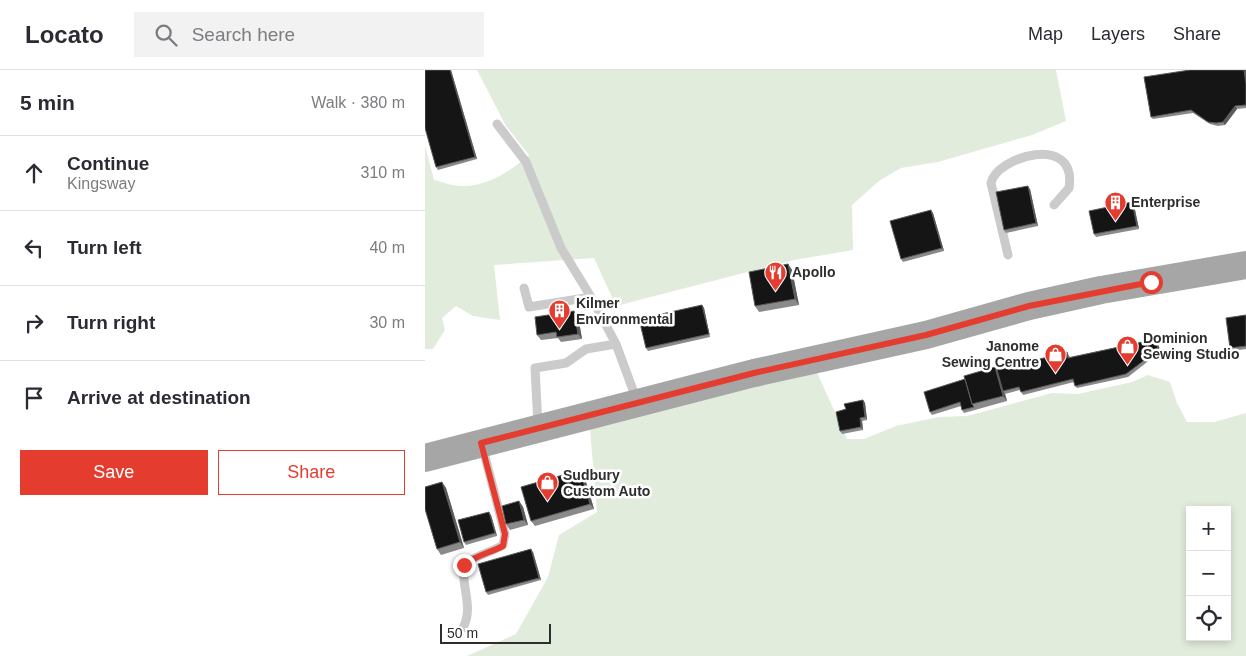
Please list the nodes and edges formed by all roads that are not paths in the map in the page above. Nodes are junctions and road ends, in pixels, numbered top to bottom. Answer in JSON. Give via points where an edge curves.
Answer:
{"nodes":[{"id":1,"x":497,"y":124,"type":"dead end"},
{"id":2,"x":1054,"y":205,"type":"dead end"},
{"id":3,"x":1008,"y":255,"type":"dead end"},
{"id":4,"x":1246,"y":265,"type":"edge"},
{"id":5,"x":524,"y":288,"type":"dead end"},
{"id":6,"x":591,"y":297,"type":"junction"},
{"id":7,"x":616,"y":344,"type":"junction"},
{"id":8,"x":638,"y":403,"type":"junction"},
{"id":9,"x":538,"y":428,"type":"junction"},
{"id":10,"x":481,"y":443,"type":"junction"},
{"id":11,"x":425,"y":458,"type":"edge"},
{"id":12,"x":463,"y":628,"type":"dead end"}],
"edges":[{"from":1,"to":6,"type":"lane","via":[[526,162],[561,248]]},
{"from":2,"to":3,"type":"lane","via":[[1069,188],[1067,165],[1063,159],[1050,155],[1014,160],[994,175],[991,183]]},
{"from":4,"to":8,"type":"main road","via":[[1029,306],[926,335],[754,373]]},
{"from":5,"to":6,"type":"lane","via":[[529,307]]},
{"from":6,"to":7,"type":"lane"},
{"from":7,"to":8,"type":"lane"},
{"from":7,"to":9,"type":"lane","via":[[586,349],[566,363],[535,368]]},
{"from":8,"to":9,"type":"main road"},
{"from":9,"to":10,"type":"main road"},
{"from":10,"to":11,"type":"main road"},
{"from":10,"to":12,"type":"lane","via":[[505,534],[503,546],[476,556],[464,565],[463,577],[469,602]]}]}
